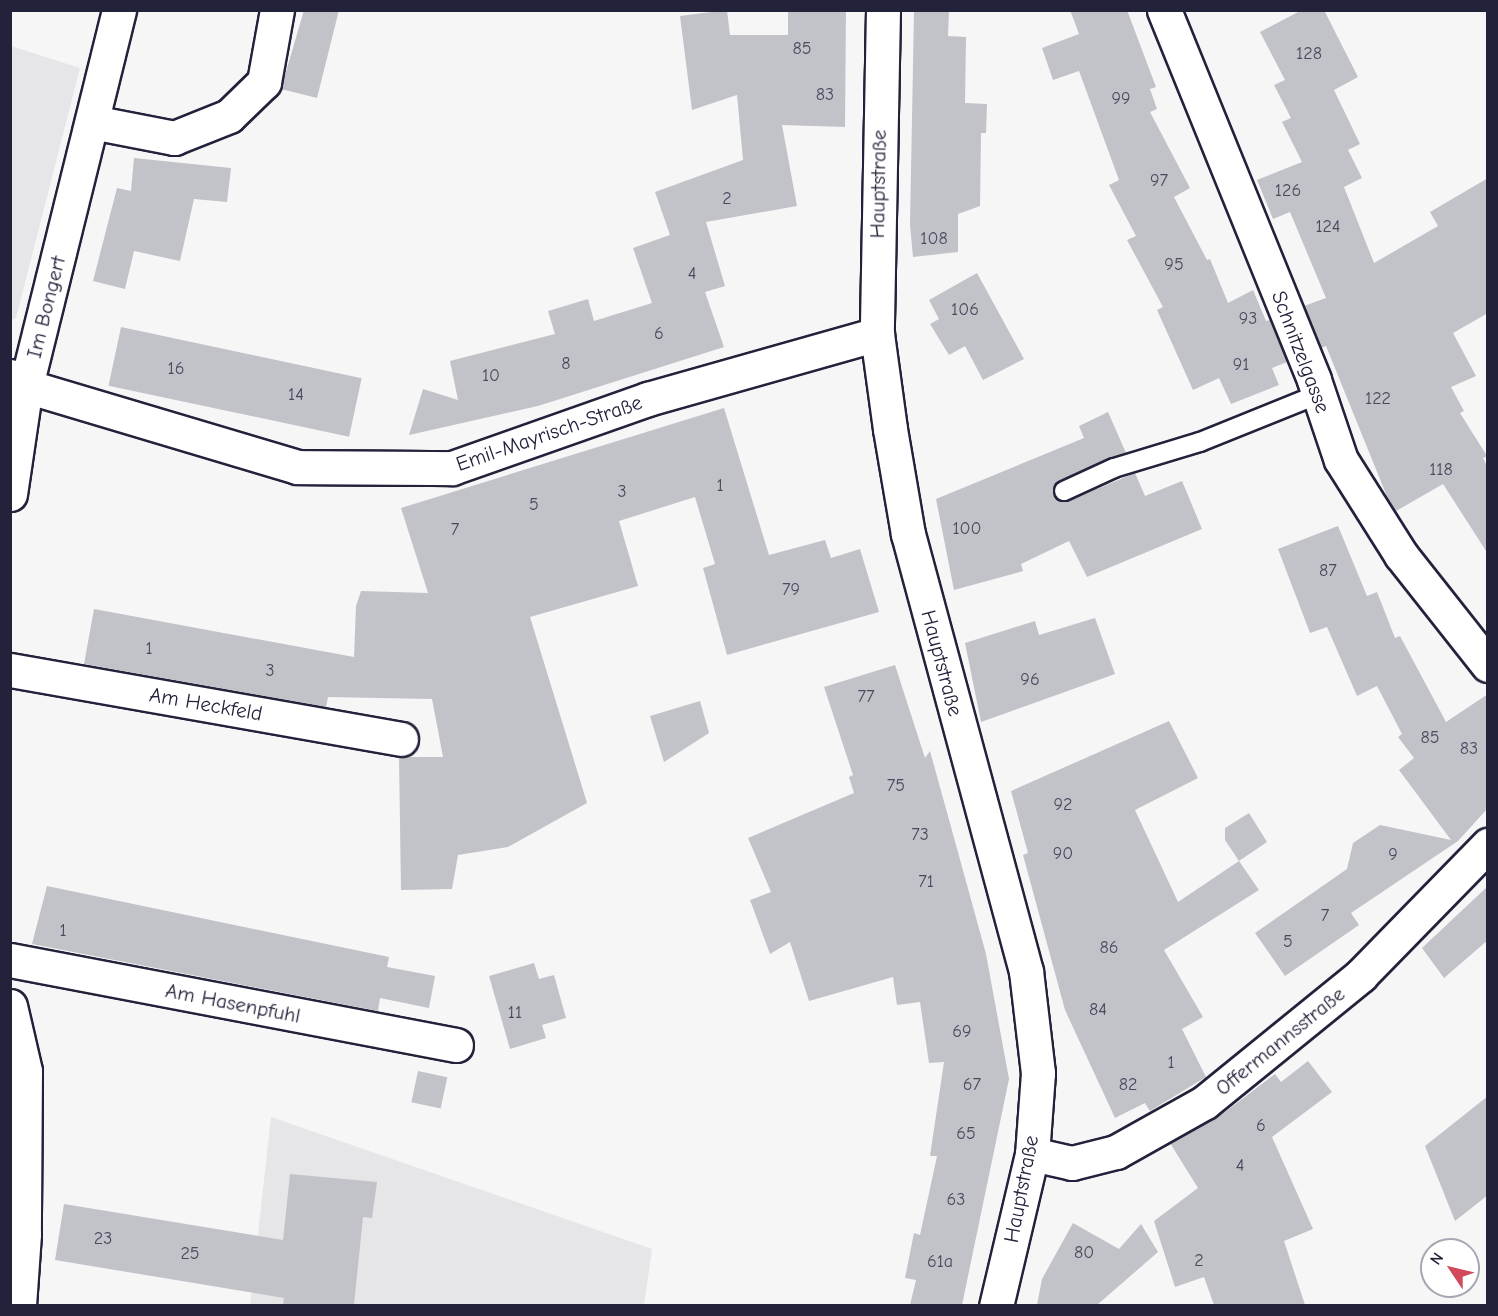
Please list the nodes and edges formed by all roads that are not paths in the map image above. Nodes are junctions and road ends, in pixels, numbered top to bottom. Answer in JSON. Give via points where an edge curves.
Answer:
{"nodes":[{"id":1,"x":119,"y":10,"type":"edge"},
{"id":2,"x":277,"y":10,"type":"edge"},
{"id":3,"x":884,"y":10,"type":"edge"},
{"id":4,"x":1164,"y":10,"type":"edge"},
{"id":5,"x":92,"y":122,"type":"junction"},
{"id":6,"x":878,"y":334,"type":"junction"},
{"id":7,"x":18,"y":381,"type":"edge"},
{"id":8,"x":1319,"y":394,"type":"junction"},
{"id":9,"x":1064,"y":491,"type":"dead end"},
{"id":10,"x":10,"y":494,"type":"edge"},
{"id":11,"x":1488,"y":665,"type":"edge"},
{"id":12,"x":10,"y":670,"type":"edge"},
{"id":13,"x":401,"y":739,"type":"dead end"},
{"id":14,"x":1488,"y":846,"type":"edge"},
{"id":15,"x":10,"y":960,"type":"edge"},
{"id":16,"x":10,"y":1006,"type":"edge"},
{"id":17,"x":456,"y":1045,"type":"dead end"},
{"id":18,"x":18,"y":1069,"type":"edge"},
{"id":19,"x":1032,"y":1154,"type":"junction"},
{"id":20,"x":19,"y":1305,"type":"edge"},
{"id":21,"x":996,"y":1305,"type":"edge"}],
"edges":[{"from":1,"to":5,"type":"street","name":"Im Bongert"},
{"from":2,"to":5,"type":"street","via":[[264,82],[229,116],[174,138]]},
{"from":3,"to":6,"type":"street","name":"Hauptstraße"},
{"from":4,"to":8,"type":"street","name":"Schnitzelgasse"},
{"from":5,"to":7,"type":"street","name":"Im Bongert"},
{"from":6,"to":7,"type":"street","name":"Emil-Mayrisch-Straße","via":[[648,399],[452,468],[297,467]]},
{"from":6,"to":19,"type":"street","name":"Hauptstraße","via":[[908,534],[1026,970],[1038,1073]]},
{"from":7,"to":10,"type":"street","name":"Im Bongert"},
{"from":8,"to":9,"type":"lane","via":[[1200,442],[1114,468]]},
{"from":8,"to":11,"type":"street","name":"Schnitzelgasse","via":[[1341,460],[1368,507],[1407,564]]},
{"from":12,"to":13,"type":"street","name":"Am Heckfeld"},
{"from":14,"to":19,"type":"street","name":"Offermannsstraße","via":[[1361,975],[1205,1102],[1116,1152],[1072,1163]]},
{"from":15,"to":17,"type":"street","name":"Am Hasenpfuhl"},
{"from":16,"to":18,"type":"street"},
{"from":18,"to":20,"type":"street","via":[[24,1234]]},
{"from":19,"to":21,"type":"street","name":"Hauptstraße"}]}
